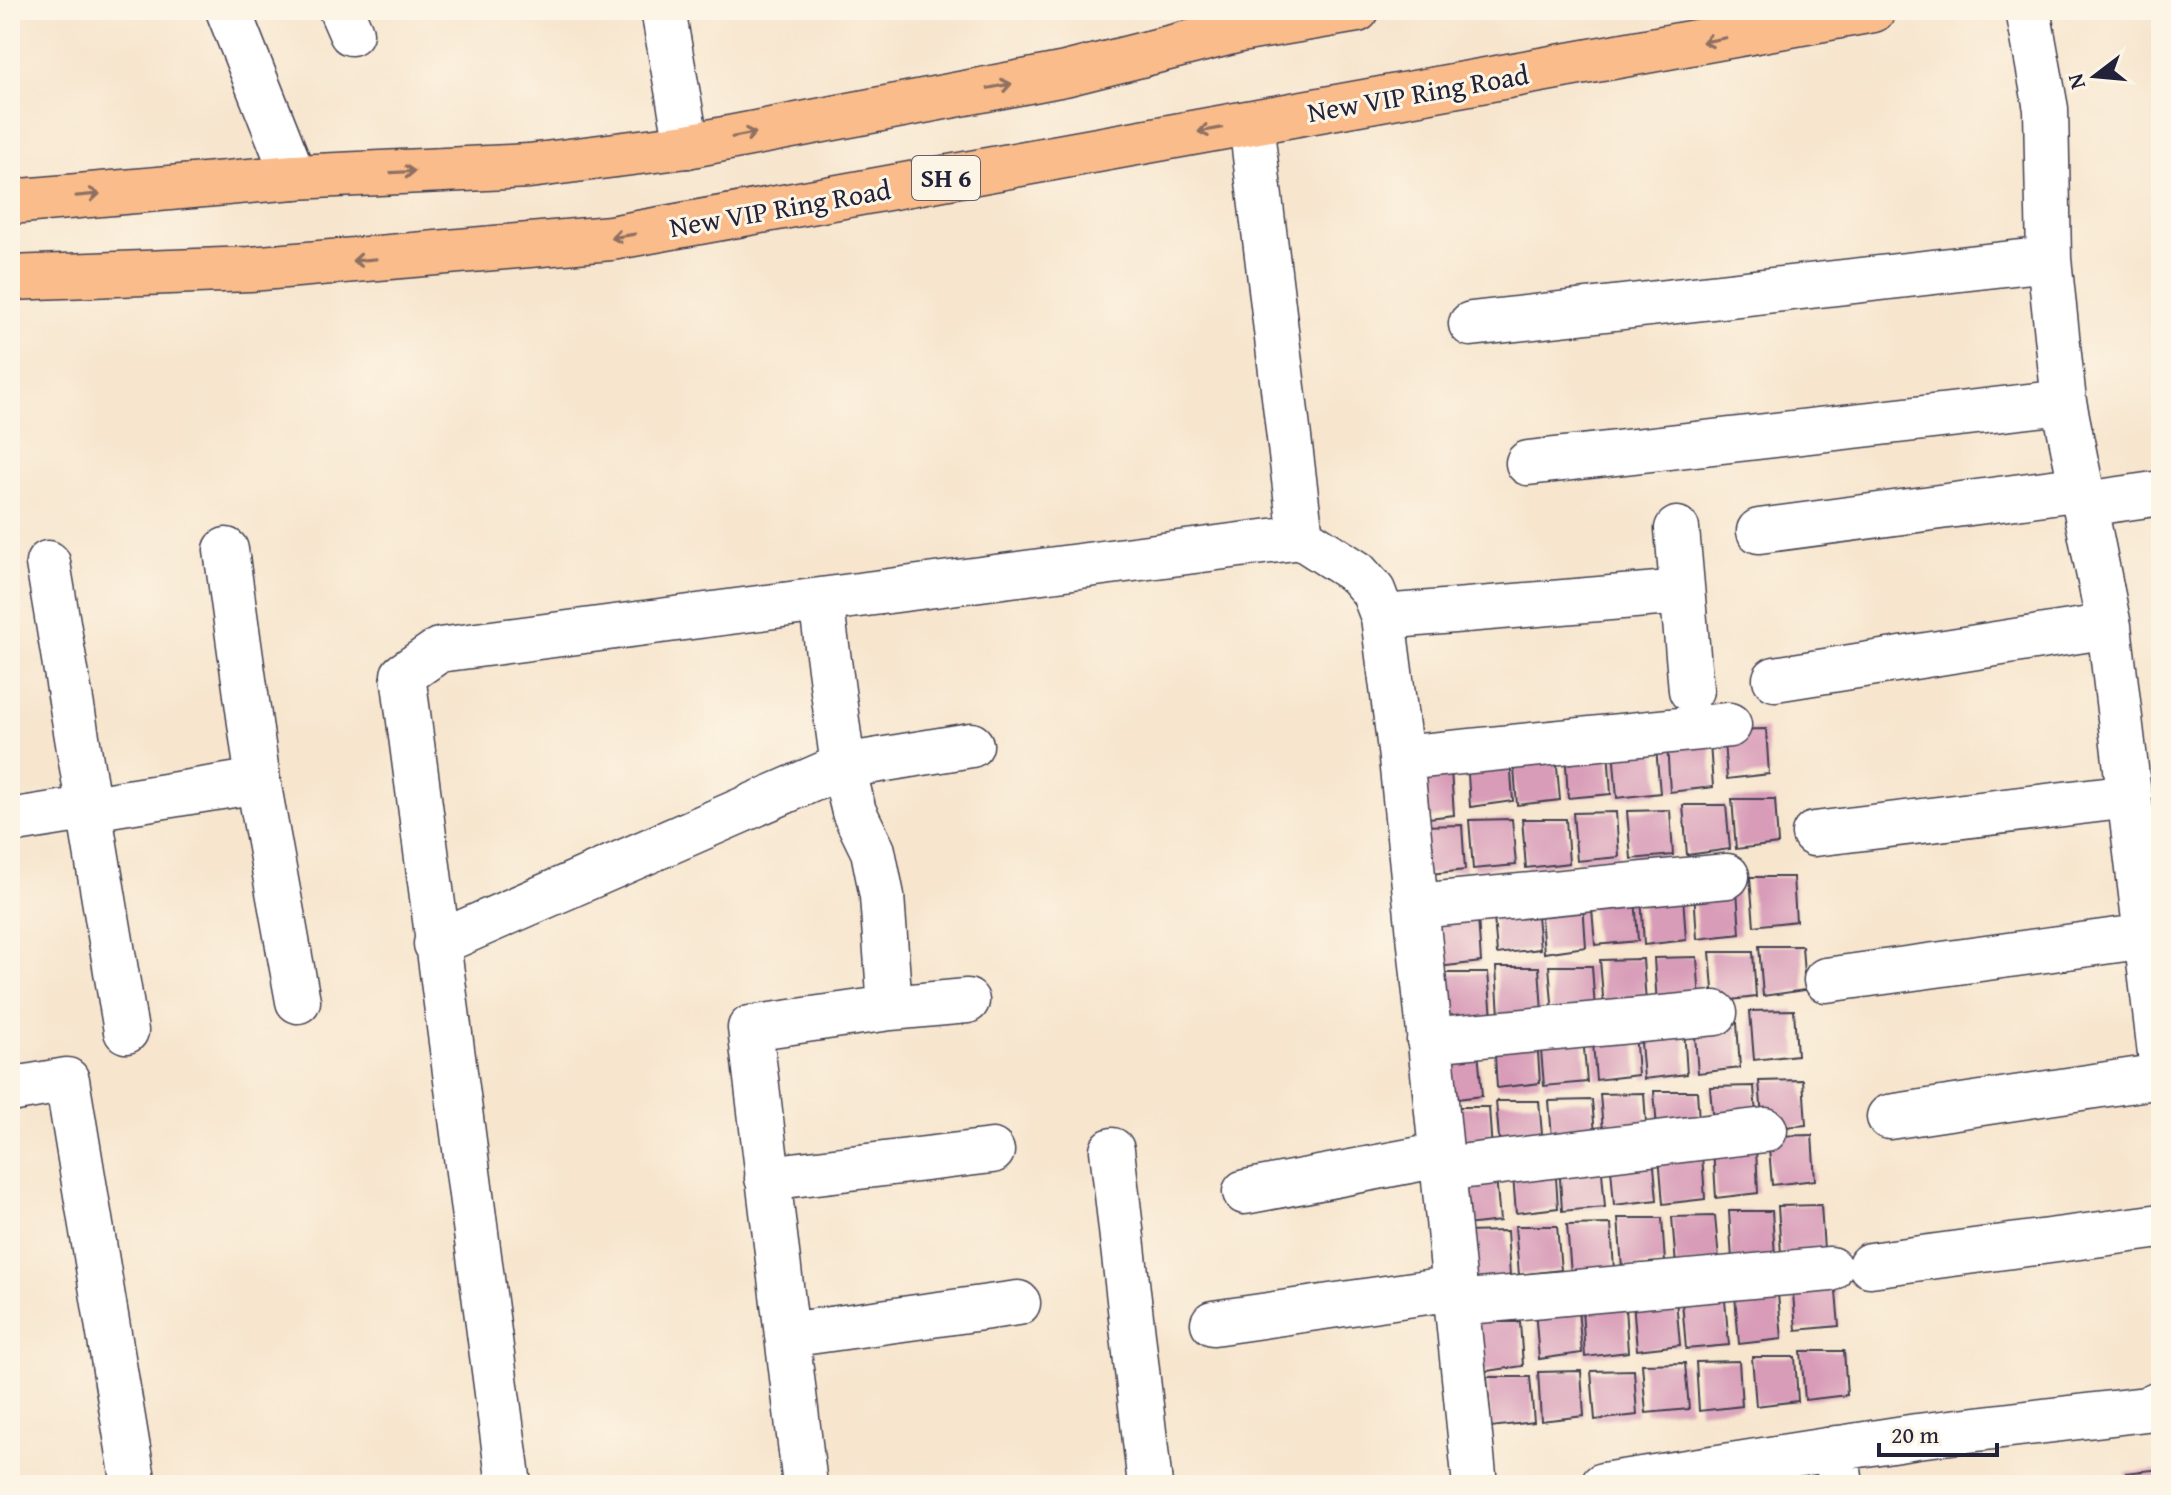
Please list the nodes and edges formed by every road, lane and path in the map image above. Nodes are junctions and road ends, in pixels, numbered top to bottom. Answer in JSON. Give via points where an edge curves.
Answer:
{"nodes":[{"id":1,"x":228,"y":10,"type":"edge"},
{"id":2,"x":663,"y":10,"type":"edge"},
{"id":3,"x":1357,"y":10,"type":"edge"},
{"id":4,"x":1873,"y":10,"type":"edge"},
{"id":5,"x":2028,"y":10,"type":"edge"},
{"id":6,"x":1251,"y":123,"type":"junction"},
{"id":7,"x":687,"y":146,"type":"junction"},
{"id":8,"x":294,"y":177,"type":"junction"},
{"id":9,"x":10,"y":202,"type":"edge"},
{"id":10,"x":2049,"y":259,"type":"junction"},
{"id":11,"x":10,"y":278,"type":"edge"},
{"id":12,"x":1471,"y":324,"type":"dead end"},
{"id":13,"x":2064,"y":402,"type":"junction"},
{"id":14,"x":1528,"y":463,"type":"dead end"},
{"id":15,"x":2161,"y":493,"type":"edge"},
{"id":16,"x":2083,"y":496,"type":"junction"},
{"id":17,"x":1677,"y":529,"type":"dead end"},
{"id":18,"x":1759,"y":531,"type":"dead end"},
{"id":19,"x":1301,"y":537,"type":"junction"},
{"id":20,"x":226,"y":550,"type":"dead end"},
{"id":21,"x":48,"y":563,"type":"dead end"},
{"id":22,"x":1682,"y":592,"type":"junction"},
{"id":23,"x":821,"y":601,"type":"junction"},
{"id":24,"x":1383,"y":617,"type":"junction"},
{"id":25,"x":2109,"y":626,"type":"junction"},
{"id":26,"x":1775,"y":679,"type":"dead end"},
{"id":27,"x":1691,"y":690,"type":"dead end"},
{"id":28,"x":1729,"y":725,"type":"dead end"},
{"id":29,"x":971,"y":745,"type":"dead end"},
{"id":30,"x":1401,"y":758,"type":"junction"},
{"id":31,"x":843,"y":766,"type":"junction"},
{"id":32,"x":258,"y":781,"type":"junction"},
{"id":33,"x":2130,"y":796,"type":"junction"},
{"id":34,"x":88,"y":807,"type":"junction"},
{"id":35,"x":10,"y":821,"type":"edge"},
{"id":36,"x":1814,"y":834,"type":"dead end"},
{"id":37,"x":1727,"y":876,"type":"dead end"},
{"id":38,"x":1417,"y":906,"type":"junction"},
{"id":39,"x":2147,"y":936,"type":"junction"},
{"id":40,"x":436,"y":944,"type":"junction"},
{"id":41,"x":1826,"y":980,"type":"dead end"},
{"id":42,"x":298,"y":1001,"type":"dead end"},
{"id":43,"x":967,"y":1001,"type":"dead end"},
{"id":44,"x":890,"y":1008,"type":"junction"},
{"id":45,"x":1715,"y":1013,"type":"dead end"},
{"id":46,"x":126,"y":1031,"type":"dead end"},
{"id":47,"x":1429,"y":1040,"type":"junction"},
{"id":48,"x":2161,"y":1062,"type":"edge"},
{"id":49,"x":2161,"y":1076,"type":"edge"},
{"id":50,"x":10,"y":1090,"type":"edge"},
{"id":51,"x":1889,"y":1117,"type":"dead end"},
{"id":52,"x":1765,"y":1130,"type":"dead end"},
{"id":53,"x":1112,"y":1150,"type":"dead end"},
{"id":54,"x":992,"y":1151,"type":"dead end"},
{"id":55,"x":1442,"y":1162,"type":"junction"},
{"id":56,"x":767,"y":1178,"type":"junction"},
{"id":57,"x":1245,"y":1192,"type":"dead end"},
{"id":58,"x":2161,"y":1226,"type":"edge"},
{"id":59,"x":1456,"y":1296,"type":"junction"},
{"id":60,"x":1018,"y":1303,"type":"dead end"},
{"id":61,"x":1213,"y":1323,"type":"dead end"},
{"id":62,"x":787,"y":1335,"type":"junction"},
{"id":63,"x":2161,"y":1402,"type":"edge"},
{"id":64,"x":1838,"y":1466,"type":"edge"},
{"id":65,"x":134,"y":1485,"type":"edge"},
{"id":66,"x":509,"y":1485,"type":"edge"},
{"id":67,"x":805,"y":1485,"type":"edge"},
{"id":68,"x":1150,"y":1485,"type":"edge"},
{"id":69,"x":1475,"y":1485,"type":"edge"},
{"id":70,"x":1603,"y":1485,"type":"edge"}],
"edges":[{"from":1,"to":8,"type":"street"},
{"from":2,"to":7,"type":"street"},
{"from":7,"to":3,"type":"main road","one_way":true,"via":[[1065,74],[1240,30]]},
{"from":4,"to":6,"type":"main road","name":"New VIP Ring Road","number":"SH 6","one_way":true},
{"from":5,"to":10,"type":"street","via":[[2046,109]]},
{"from":6,"to":11,"type":"main road","name":"New VIP Ring Road","number":"SH 6","one_way":true,"via":[[611,238],[250,269]]},
{"from":6,"to":19,"type":"street"},
{"from":8,"to":7,"type":"main road","one_way":true,"via":[[529,166]]},
{"from":9,"to":8,"type":"main road","one_way":true},
{"from":10,"to":12,"type":"street"},
{"from":10,"to":13,"type":"street"},
{"from":13,"to":14,"type":"street"},
{"from":13,"to":16,"type":"street"},
{"from":15,"to":16,"type":"street"},
{"from":16,"to":18,"type":"street"},
{"from":16,"to":25,"type":"street"},
{"from":17,"to":22,"type":"street"},
{"from":19,"to":23,"type":"street"},
{"from":19,"to":24,"type":"street","via":[[1357,573],[1373,591]]},
{"from":20,"to":32,"type":"street"},
{"from":21,"to":34,"type":"street"},
{"from":22,"to":24,"type":"street"},
{"from":22,"to":27,"type":"street"},
{"from":23,"to":31,"type":"street"},
{"from":23,"to":40,"type":"street","via":[[439,650],[403,675]]},
{"from":24,"to":30,"type":"street"},
{"from":25,"to":26,"type":"street"},
{"from":25,"to":33,"type":"street"},
{"from":28,"to":30,"type":"street"},
{"from":29,"to":31,"type":"street"},
{"from":30,"to":38,"type":"street"},
{"from":31,"to":40,"type":"street"},
{"from":31,"to":44,"type":"street","via":[[854,812],[873,851],[882,896]]},
{"from":32,"to":34,"type":"street"},
{"from":32,"to":42,"type":"street"},
{"from":33,"to":36,"type":"street"},
{"from":33,"to":39,"type":"street"},
{"from":34,"to":35,"type":"street"},
{"from":34,"to":46,"type":"street"},
{"from":37,"to":38,"type":"street"},
{"from":38,"to":47,"type":"street"},
{"from":39,"to":41,"type":"street"},
{"from":39,"to":48,"type":"street"},
{"from":40,"to":66,"type":"street"},
{"from":43,"to":44,"type":"street"},
{"from":44,"to":56,"type":"street","via":[[750,1028]]},
{"from":45,"to":47,"type":"street"},
{"from":47,"to":55,"type":"street"},
{"from":49,"to":51,"type":"street"},
{"from":50,"to":65,"type":"street","via":[[67,1080]]},
{"from":52,"to":55,"type":"street"},
{"from":53,"to":68,"type":"street"},
{"from":54,"to":56,"type":"street"},
{"from":55,"to":57,"type":"street"},
{"from":55,"to":59,"type":"street"},
{"from":56,"to":62,"type":"street"},
{"from":58,"to":59,"type":"street","via":[[1850,1267]]},
{"from":59,"to":61,"type":"street"},
{"from":59,"to":69,"type":"street"},
{"from":60,"to":62,"type":"street"},
{"from":62,"to":67,"type":"street"},
{"from":63,"to":64,"type":"street"},
{"from":64,"to":70,"type":"street"}]}
